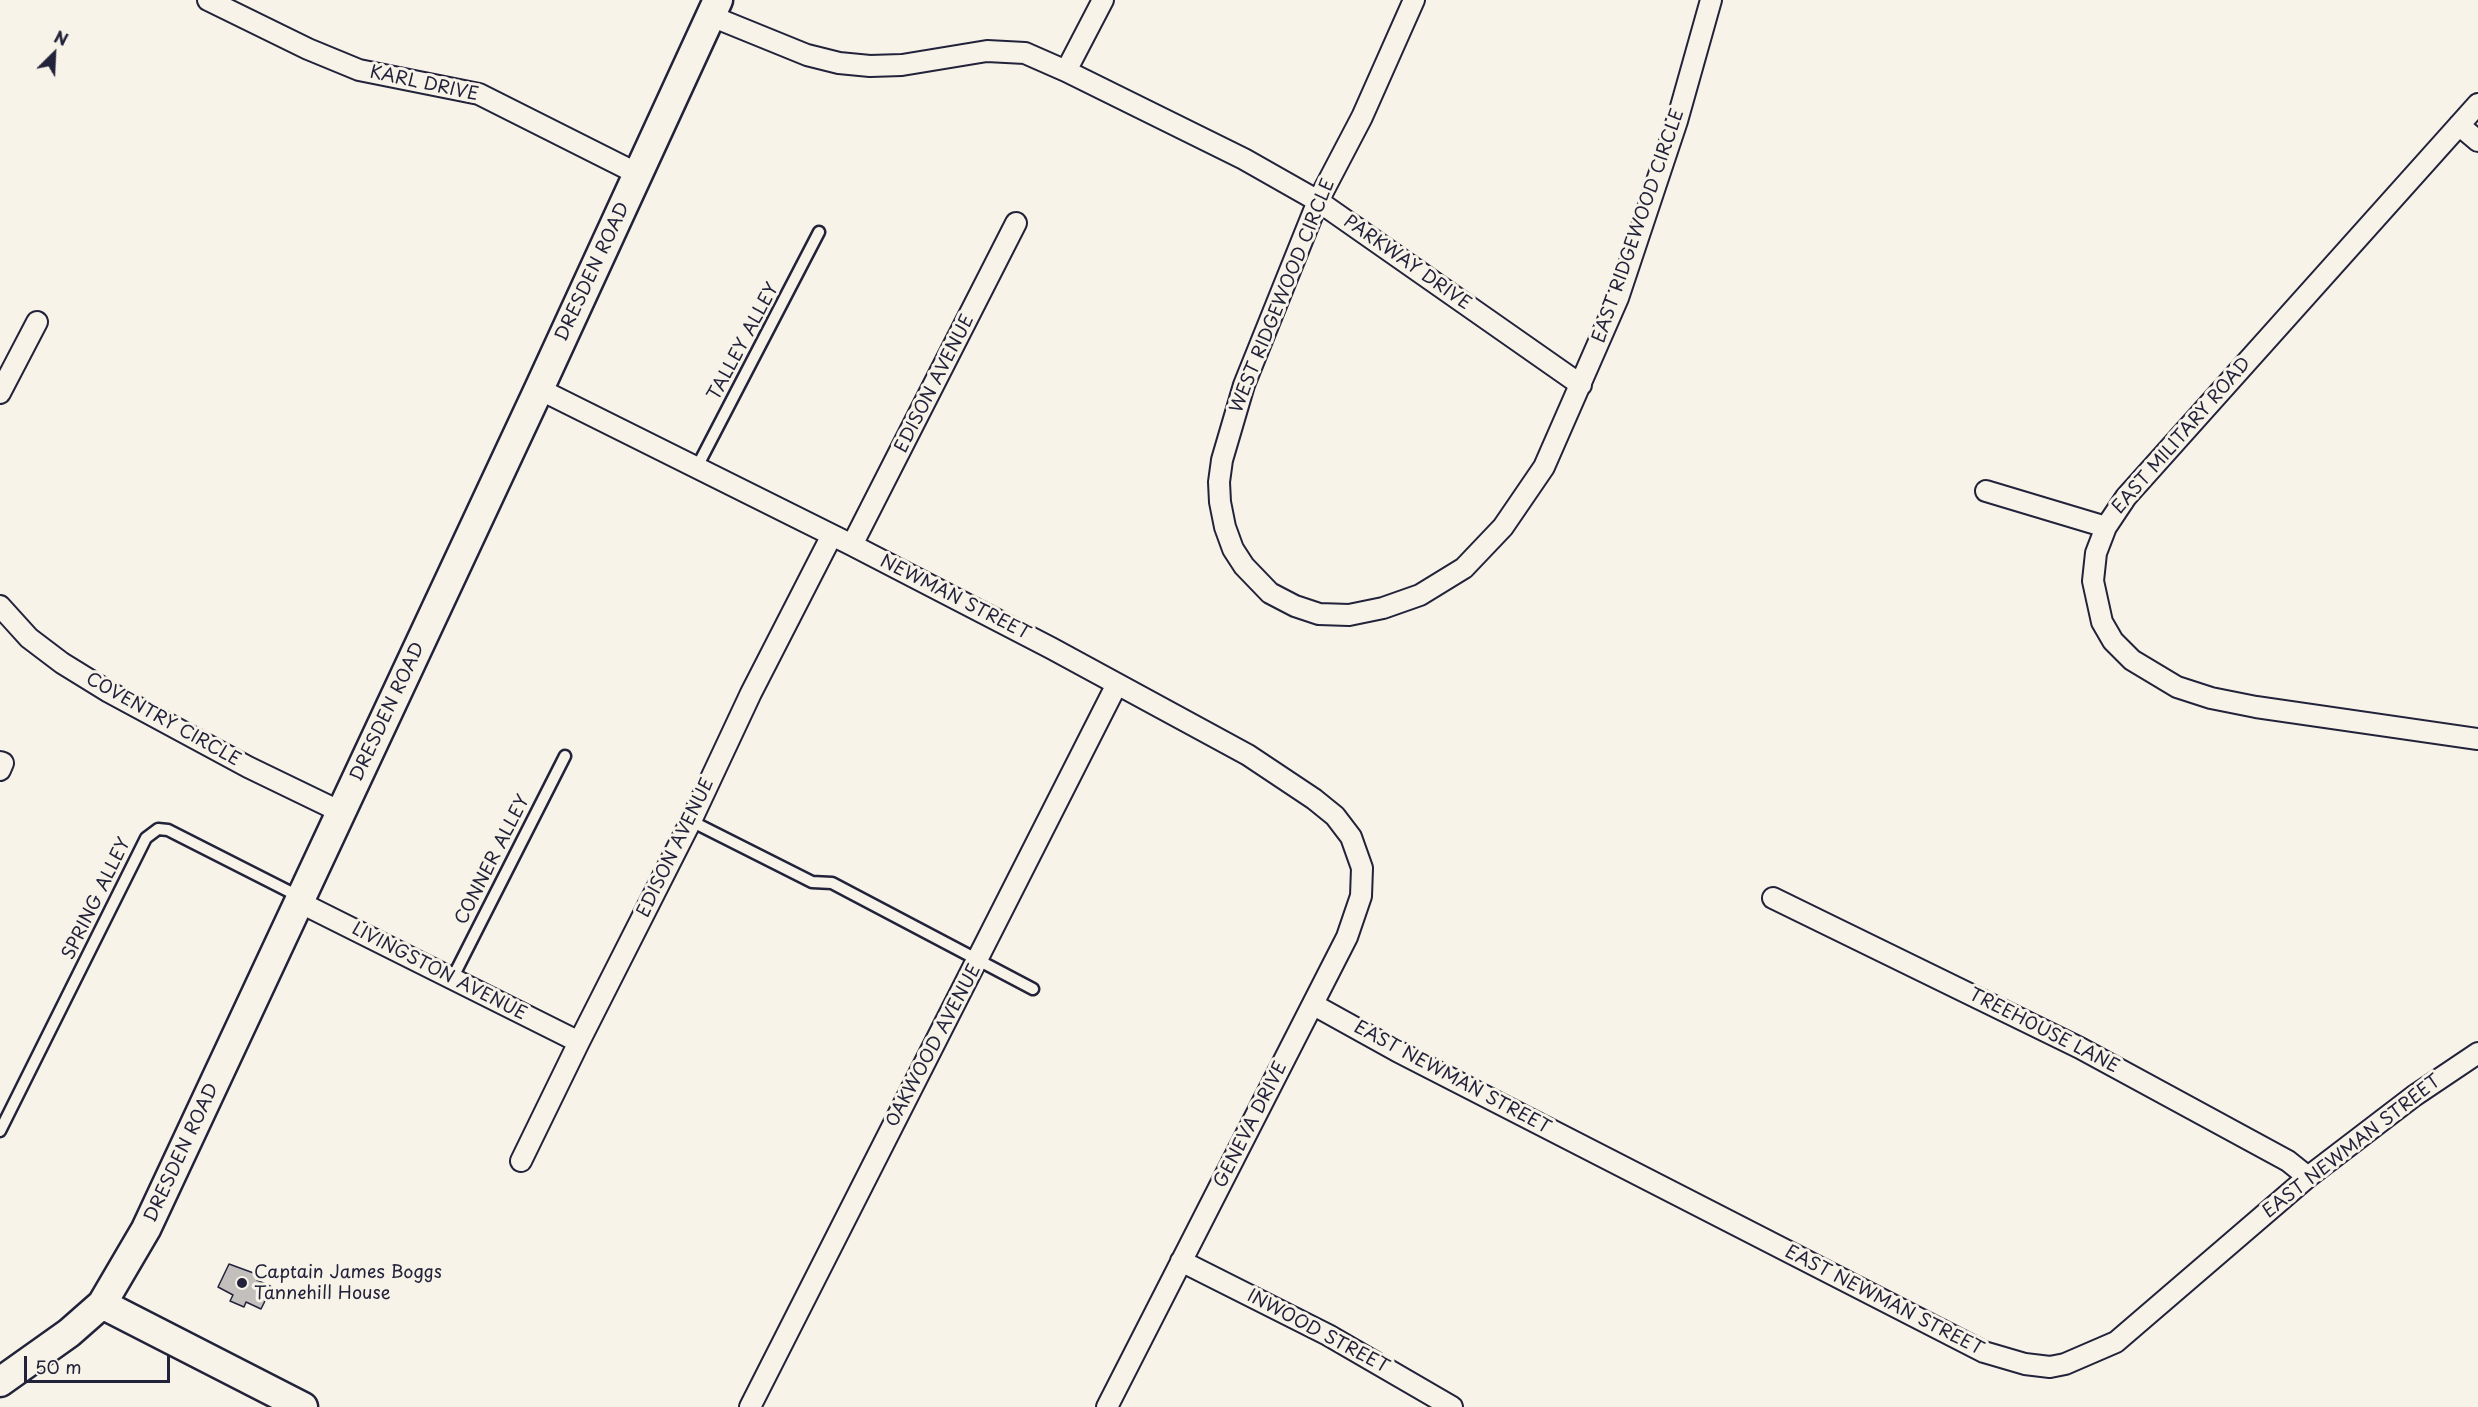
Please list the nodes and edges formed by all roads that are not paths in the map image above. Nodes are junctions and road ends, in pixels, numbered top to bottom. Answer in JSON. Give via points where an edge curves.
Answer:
{"nodes":[{"id":1,"x":208,"y":0,"type":"edge"},
{"id":2,"x":1103,"y":0,"type":"edge"},
{"id":3,"x":1414,"y":0,"type":"edge"},
{"id":4,"x":1711,"y":0,"type":"edge"},
{"id":5,"x":714,"y":8,"type":"edge"},
{"id":6,"x":1066,"y":71,"type":"junction"},
{"id":7,"x":2478,"y":104,"type":"edge"},
{"id":8,"x":2459,"y":125,"type":"junction"},
{"id":9,"x":2478,"y":141,"type":"edge"},
{"id":10,"x":638,"y":174,"type":"junction"},
{"id":11,"x":1318,"y":201,"type":"junction"},
{"id":12,"x":1016,"y":223,"type":"dead end"},
{"id":13,"x":819,"y":232,"type":"dead end"},
{"id":14,"x":37,"y":322,"type":"dead end"},
{"id":15,"x":1581,"y":385,"type":"junction"},
{"id":16,"x":539,"y":389,"type":"junction"},
{"id":17,"x":0,"y":393,"type":"edge"},
{"id":18,"x":697,"y":467,"type":"junction"},
{"id":19,"x":1986,"y":491,"type":"dead end"},
{"id":20,"x":2106,"y":527,"type":"junction"},
{"id":21,"x":832,"y":535,"type":"junction"},
{"id":22,"x":852,"y":545,"type":"junction"},
{"id":23,"x":1270,"y":593,"type":"joint"},
{"id":24,"x":0,"y":606,"type":"edge"},
{"id":25,"x":1117,"y":684,"type":"junction"},
{"id":26,"x":2478,"y":739,"type":"edge"},
{"id":27,"x":565,"y":756,"type":"dead end"},
{"id":28,"x":341,"y":812,"type":"junction"},
{"id":29,"x":691,"y":821,"type":"junction"},
{"id":30,"x":1351,"y":837,"type":"joint"},
{"id":31,"x":1773,"y":898,"type":"dead end"},
{"id":32,"x":300,"y":900,"type":"junction"},
{"id":33,"x":979,"y":960,"type":"junction"},
{"id":34,"x":452,"y":979,"type":"junction"},
{"id":35,"x":1033,"y":989,"type":"dead end"},
{"id":36,"x":1314,"y":1005,"type":"junction"},
{"id":37,"x":579,"y":1042,"type":"junction"},
{"id":38,"x":2478,"y":1053,"type":"edge"},
{"id":39,"x":0,"y":1131,"type":"edge"},
{"id":40,"x":521,"y":1161,"type":"dead end"},
{"id":41,"x":2308,"y":1177,"type":"junction"},
{"id":42,"x":1181,"y":1261,"type":"junction"},
{"id":43,"x":102,"y":1304,"type":"junction"},
{"id":44,"x":0,"y":1382,"type":"edge"},
{"id":45,"x":1446,"y":1405,"type":"edge"},
{"id":46,"x":303,"y":1407,"type":"edge"},
{"id":47,"x":750,"y":1407,"type":"edge"},
{"id":48,"x":1107,"y":1407,"type":"edge"}],
"edges":[{"from":1,"to":10,"type":"street","name":"KARL DRIVE","via":[[308,50],[359,70],[487,97]]},
{"from":2,"to":6,"type":"street"},
{"from":3,"to":11,"type":"street","name":"WEST RIDGEWOOD CIRCLE","via":[[1362,117]]},
{"from":4,"to":15,"type":"street","name":"EAST RIDGEWOOD CIRCLE","via":[[1677,121],[1618,298]]},
{"from":5,"to":6,"type":"street","name":"PARKWAY DRIVE","via":[[807,55],[839,63],[902,64],[987,51],[1025,53]]},
{"from":5,"to":10,"type":"street","name":"DRESDEN ROAD"},
{"from":6,"to":11,"type":"street","name":"PARKWAY DRIVE","via":[[1244,159]]},
{"from":7,"to":8,"type":"street","name":"EAST MILITARY ROAD"},
{"from":8,"to":9,"type":"street"},
{"from":8,"to":20,"type":"street","name":"EAST MILITARY ROAD","via":[[2161,457]]},
{"from":10,"to":16,"type":"street","name":"DRESDEN ROAD"},
{"from":11,"to":15,"type":"street","name":"PARKWAY DRIVE"},
{"from":11,"to":23,"type":"street","name":"WEST RIDGEWOOD CIRCLE","via":[[1233,414],[1219,482],[1225,527],[1233,549]]},
{"from":12,"to":22,"type":"street","name":"EDISON AVENUE"},
{"from":13,"to":18,"type":"lane","name":"TALLEY ALLEY"},
{"from":14,"to":17,"type":"street"},
{"from":15,"to":23,"type":"street","name":"EAST RIDGEWOOD CIRCLE","via":[[1544,466],[1503,527],[1464,568],[1420,595],[1349,615],[1318,614]]},
{"from":16,"to":18,"type":"street","name":"NEWMAN STREET"},
{"from":16,"to":28,"type":"street","name":"DRESDEN ROAD"},
{"from":18,"to":21,"type":"street","name":"NEWMAN STREET"},
{"from":19,"to":20,"type":"street"},
{"from":20,"to":26,"type":"street","name":"EAST MILITARY ROAD","via":[[2096,553],[2092,581],[2102,622],[2113,641],[2156,677],[2211,698],[2244,705]]},
{"from":21,"to":22,"type":"street","name":"NEWMAN STREET"},
{"from":21,"to":29,"type":"street","name":"EDISON AVENUE"},
{"from":22,"to":25,"type":"street","name":"NEWMAN STREET"},
{"from":24,"to":28,"type":"street","name":"COVENTRY CIRCLE","via":[[29,638],[102,688]]},
{"from":25,"to":30,"type":"street","name":"NEWMAN STREET","via":[[1248,755],[1305,792],[1335,816]]},
{"from":25,"to":33,"type":"street","name":"OAKWOOD AVENUE"},
{"from":27,"to":34,"type":"lane","name":"CONNER ALLEY"},
{"from":28,"to":32,"type":"street","name":"DRESDEN ROAD"},
{"from":29,"to":33,"type":"lane","via":[[812,882],[832,883]]},
{"from":29,"to":37,"type":"street","name":"EDISON AVENUE"},
{"from":30,"to":36,"type":"street","name":"GENEVA DRIVE","via":[[1362,868],[1361,896],[1343,946]]},
{"from":31,"to":41,"type":"street","name":"TREEHOUSE LANE","via":[[2080,1048],[2279,1156]]},
{"from":32,"to":34,"type":"street","name":"LIVINGSTON AVENUE"},
{"from":32,"to":39,"type":"lane","name":"SPRING ALLEY","via":[[168,830],[158,830],[146,838]]},
{"from":32,"to":43,"type":"street","name":"DRESDEN ROAD","via":[[146,1229]]},
{"from":33,"to":35,"type":"lane"},
{"from":33,"to":47,"type":"street","name":"OAKWOOD AVENUE"},
{"from":34,"to":37,"type":"street","name":"LIVINGSTON AVENUE"},
{"from":36,"to":41,"type":"street","name":"EAST NEWMAN STREET","via":[[1984,1352],[2025,1364],[2065,1364],[2116,1341]]},
{"from":36,"to":42,"type":"street","name":"GENEVA DRIVE"},
{"from":37,"to":40,"type":"street","name":"EDISON AVENUE"},
{"from":38,"to":41,"type":"street","name":"EAST NEWMAN STREET"},
{"from":42,"to":45,"type":"street","name":"INWOOD STREET","via":[[1328,1335]]},
{"from":42,"to":48,"type":"street","name":"GENEVA DRIVE"},
{"from":43,"to":44,"type":"street","name":"DRESDEN ROAD"},
{"from":43,"to":46,"type":"street"}]}
